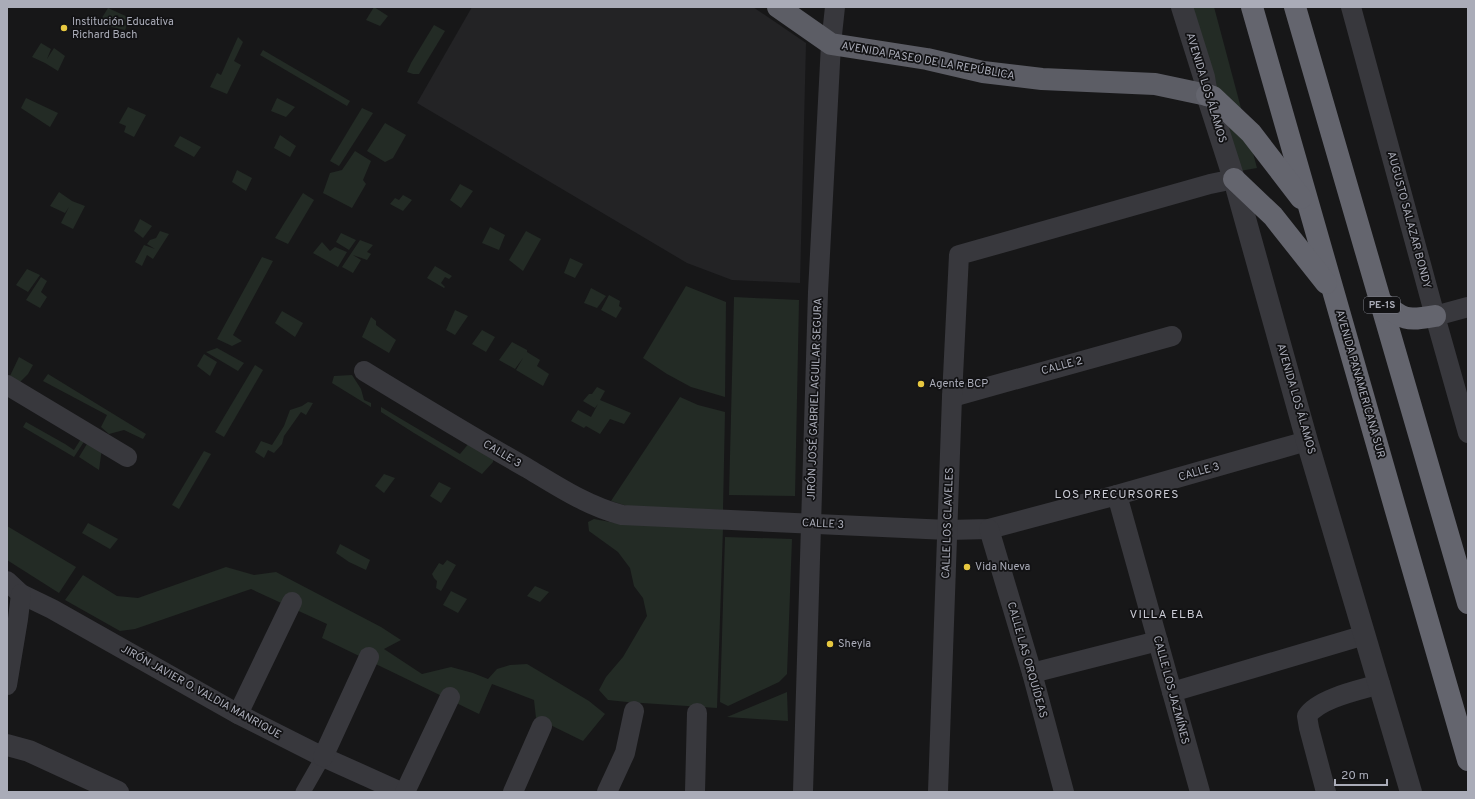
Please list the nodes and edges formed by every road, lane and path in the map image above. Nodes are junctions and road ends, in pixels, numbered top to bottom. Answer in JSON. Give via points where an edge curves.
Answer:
{"nodes":[{"id":1,"x":778,"y":7,"type":"edge"},
{"id":2,"x":835,"y":7,"type":"edge"},
{"id":3,"x":1182,"y":7,"type":"edge"},
{"id":4,"x":1252,"y":7,"type":"edge"},
{"id":5,"x":1295,"y":7,"type":"edge"},
{"id":6,"x":1351,"y":7,"type":"edge"},
{"id":7,"x":831,"y":44,"type":"junction"},
{"id":8,"x":1207,"y":94,"type":"junction"},
{"id":9,"x":1234,"y":179,"type":"junction"},
{"id":10,"x":1308,"y":207,"type":"junction"},
{"id":11,"x":1333,"y":292,"type":"junction"},
{"id":12,"x":1381,"y":302,"type":"junction"},
{"id":13,"x":1468,"y":307,"type":"edge"},
{"id":14,"x":1434,"y":316,"type":"junction"},
{"id":15,"x":1172,"y":336,"type":"dead end"},
{"id":16,"x":364,"y":371,"type":"dead end"},
{"id":17,"x":7,"y":385,"type":"edge"},
{"id":18,"x":952,"y":397,"type":"junction"},
{"id":19,"x":1468,"y":433,"type":"edge"},
{"id":20,"x":1307,"y":441,"type":"junction"},
{"id":21,"x":127,"y":457,"type":"dead end"},
{"id":22,"x":1117,"y":495,"type":"junction"},
{"id":23,"x":812,"y":523,"type":"junction"},
{"id":24,"x":989,"y":529,"type":"junction"},
{"id":25,"x":948,"y":530,"type":"junction"},
{"id":26,"x":14,"y":588,"type":"edge"},
{"id":27,"x":292,"y":602,"type":"dead end"},
{"id":28,"x":1468,"y":603,"type":"edge"},
{"id":29,"x":1365,"y":635,"type":"junction"},
{"id":30,"x":1158,"y":641,"type":"junction"},
{"id":31,"x":369,"y":657,"type":"dead end"},
{"id":32,"x":1032,"y":673,"type":"junction"},
{"id":33,"x":1380,"y":684,"type":"junction"},
{"id":34,"x":7,"y":685,"type":"edge"},
{"id":35,"x":1172,"y":692,"type":"junction"},
{"id":36,"x":450,"y":697,"type":"dead end"},
{"id":37,"x":634,"y":711,"type":"dead end"},
{"id":38,"x":697,"y":713,"type":"dead end"},
{"id":39,"x":238,"y":714,"type":"junction"},
{"id":40,"x":542,"y":726,"type":"dead end"},
{"id":41,"x":7,"y":745,"type":"edge"},
{"id":42,"x":322,"y":757,"type":"junction"},
{"id":43,"x":1468,"y":760,"type":"edge"},
{"id":44,"x":118,"y":792,"type":"edge"},
{"id":45,"x":303,"y":792,"type":"edge"},
{"id":46,"x":401,"y":792,"type":"edge"},
{"id":47,"x":405,"y":792,"type":"edge"},
{"id":48,"x":513,"y":792,"type":"edge"},
{"id":49,"x":606,"y":792,"type":"edge"},
{"id":50,"x":695,"y":792,"type":"edge"},
{"id":51,"x":803,"y":792,"type":"edge"},
{"id":52,"x":938,"y":792,"type":"edge"},
{"id":53,"x":1064,"y":792,"type":"edge"},
{"id":54,"x":1200,"y":792,"type":"edge"},
{"id":55,"x":1326,"y":792,"type":"edge"},
{"id":56,"x":1411,"y":792,"type":"edge"}],
"edges":[{"from":1,"to":7,"type":"highway","name":"AVENIDA PASEO DE LA REPÚBLICA"},
{"from":2,"to":7,"type":"street","name":"JIRÓN JOSÉ GABRIEL AGUILAR SEGURA"},
{"from":3,"to":8,"type":"street","name":"AVENIDA LOS ÁLAMOS"},
{"from":4,"to":10,"type":"highway","name":"AVENIDA PANAMERICANA SUR"},
{"from":5,"to":12,"type":"highway","number":"PE-1S"},
{"from":6,"to":14,"type":"street","name":"AUGUSTO SALAZAR BONDY"},
{"from":7,"to":8,"type":"highway","name":"AVENIDA PASEO DE LA REPÚBLICA","via":[[983,72],[1042,79],[1155,84]]},
{"from":7,"to":23,"type":"street","name":"JIRÓN JOSÉ GABRIEL AGUILAR SEGURA","via":[[820,262]]},
{"from":8,"to":9,"type":"street","name":"AVENIDA LOS ÁLAMOS"},
{"from":8,"to":10,"type":"highway","via":[[1251,133]]},
{"from":9,"to":11,"type":"highway","via":[[1274,216]]},
{"from":9,"to":18,"type":"street","name":"CALLE LOS CLAVELES","via":[[959,255]]},
{"from":9,"to":20,"type":"street","name":"AVENIDA LOS ÁLAMOS"},
{"from":10,"to":11,"type":"highway","name":"AVENIDA PANAMERICANA SUR"},
{"from":11,"to":43,"type":"highway","name":"AVENIDA PANAMERICANA SUR"},
{"from":12,"to":14,"type":"highway","via":[[1410,319]]},
{"from":12,"to":28,"type":"highway","number":"PE-1S"},
{"from":13,"to":14,"type":"street"},
{"from":14,"to":19,"type":"street","name":"AUGUSTO SALAZAR BONDY"},
{"from":15,"to":18,"type":"street","name":"CALLE 2"},
{"from":16,"to":23,"type":"street","name":"CALLE 3","via":[[498,452],[606,511],[622,515]]},
{"from":17,"to":21,"type":"street"},
{"from":18,"to":25,"type":"street","name":"CALLE LOS CLAVELES"},
{"from":20,"to":22,"type":"street","name":"CALLE 3"},
{"from":20,"to":29,"type":"street","name":"AVENIDA LOS ÁLAMOS"},
{"from":22,"to":24,"type":"street","name":"CALLE 3"},
{"from":22,"to":30,"type":"street","name":"CALLE LOS JAZMÍNES"},
{"from":23,"to":25,"type":"street","name":"CALLE 3"},
{"from":23,"to":51,"type":"street","name":"JIRÓN JOSÉ GABRIEL AGUILAR SEGURA"},
{"from":24,"to":25,"type":"street","name":"CALLE 3"},
{"from":24,"to":32,"type":"street","name":"CALLE LAS ORQUÍDEAS"},
{"from":25,"to":52,"type":"street","name":"CALLE LOS CLAVELES"},
{"from":26,"to":34,"type":"street","via":[[18,619]]},
{"from":26,"to":39,"type":"street","name":"JIRÓN JAVIER O. VALDIA MANRIQUE"},
{"from":27,"to":39,"type":"street"},
{"from":29,"to":33,"type":"street","name":"AVENIDA LOS ÁLAMOS"},
{"from":29,"to":35,"type":"street"},
{"from":30,"to":32,"type":"street"},
{"from":30,"to":35,"type":"street","name":"CALLE LOS JAZMÍNES"},
{"from":31,"to":42,"type":"street"},
{"from":32,"to":53,"type":"street","name":"CALLE LAS ORQUÍDEAS"},
{"from":33,"to":55,"type":"street","via":[[1342,695],[1311,709],[1307,716]]},
{"from":33,"to":56,"type":"street","name":"AVENIDA LOS ÁLAMOS"},
{"from":35,"to":54,"type":"street","name":"CALLE LOS JAZMÍNES"},
{"from":36,"to":47,"type":"street"},
{"from":37,"to":49,"type":"street","via":[[624,753]]},
{"from":38,"to":50,"type":"street"},
{"from":39,"to":42,"type":"street","name":"JIRÓN JAVIER O. VALDIA MANRIQUE"},
{"from":40,"to":48,"type":"street"},
{"from":41,"to":44,"type":"street","via":[[29,751]]},
{"from":42,"to":45,"type":"street"},
{"from":42,"to":46,"type":"street","name":"JIRÓN JAVIER O. VALDIA MANRIQUE"}]}
